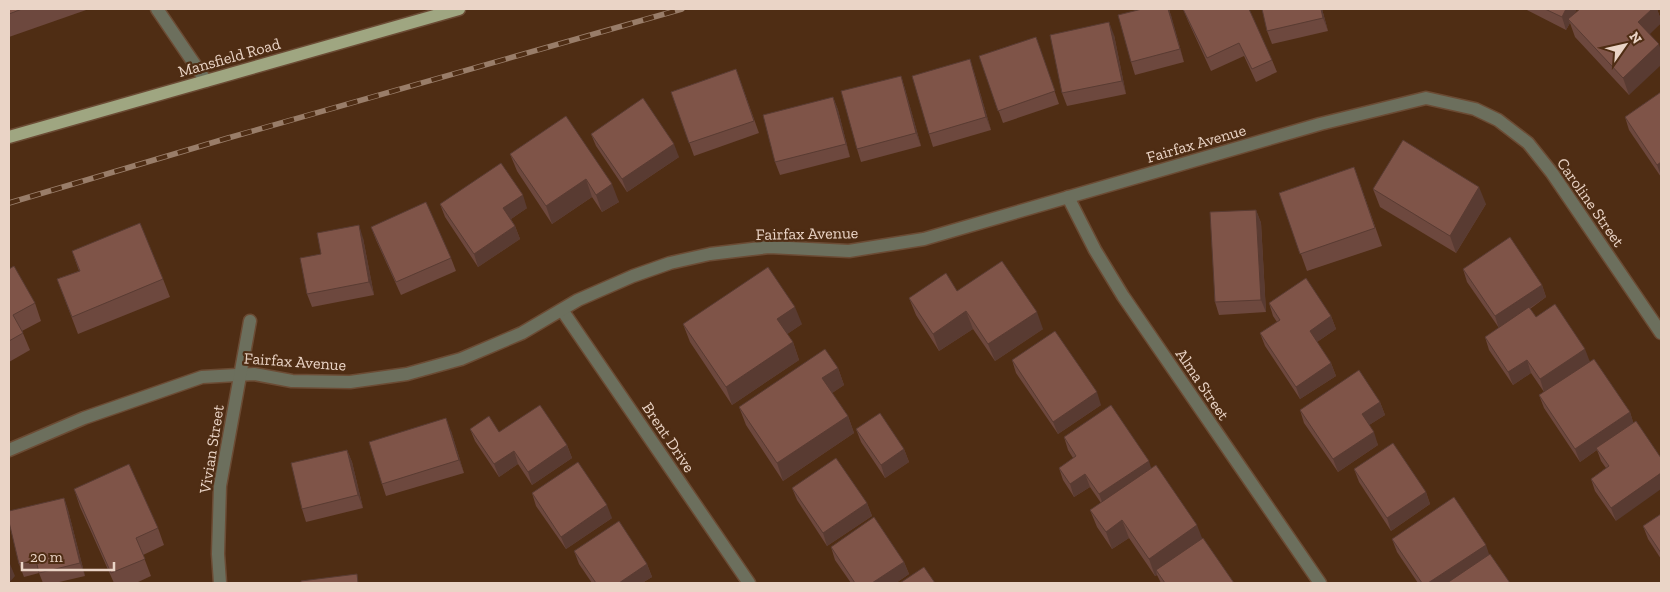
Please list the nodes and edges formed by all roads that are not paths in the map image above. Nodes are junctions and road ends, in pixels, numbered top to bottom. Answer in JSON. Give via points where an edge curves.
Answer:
{"nodes":[{"id":1,"x":157,"y":9,"type":"edge"},
{"id":2,"x":459,"y":9,"type":"edge"},
{"id":3,"x":206,"y":81,"type":"junction"},
{"id":4,"x":1475,"y":109,"type":"joint"},
{"id":5,"x":9,"y":137,"type":"edge"},
{"id":6,"x":1068,"y":197,"type":"junction"},
{"id":7,"x":562,"y":310,"type":"junction"},
{"id":8,"x":250,"y":321,"type":"dead end"},
{"id":9,"x":1661,"y":333,"type":"edge"},
{"id":10,"x":240,"y":374,"type":"junction"},
{"id":11,"x":9,"y":450,"type":"edge"},
{"id":12,"x":220,"y":583,"type":"edge"},
{"id":13,"x":749,"y":583,"type":"edge"},
{"id":14,"x":1320,"y":583,"type":"edge"}],
"edges":[{"from":1,"to":3,"type":"street"},
{"from":2,"to":3,"type":"main road","name":"Mansfield Road"},
{"from":3,"to":5,"type":"main road","name":"Mansfield Road"},
{"from":4,"to":6,"type":"street","name":"Fairfax Avenue","via":[[1426,98],[1320,124]]},
{"from":4,"to":9,"type":"street","name":"Caroline Street","via":[[1498,120],[1528,143]]},
{"from":6,"to":7,"type":"street","name":"Fairfax Avenue","via":[[924,238],[849,251],[770,247],[710,254],[632,276]]},
{"from":6,"to":14,"type":"street","name":"Alma Street","via":[[1123,296]]},
{"from":7,"to":10,"type":"street","name":"Fairfax Avenue","via":[[522,334],[462,359],[407,374],[350,382],[292,381]]},
{"from":7,"to":13,"type":"street","name":"Brent Drive"},
{"from":8,"to":10,"type":"street","name":"Vivian Street"},
{"from":10,"to":11,"type":"street","name":"Fairfax Avenue","via":[[202,377],[166,388]]},
{"from":10,"to":12,"type":"street","name":"Vivian Street","via":[[220,486]]}]}
